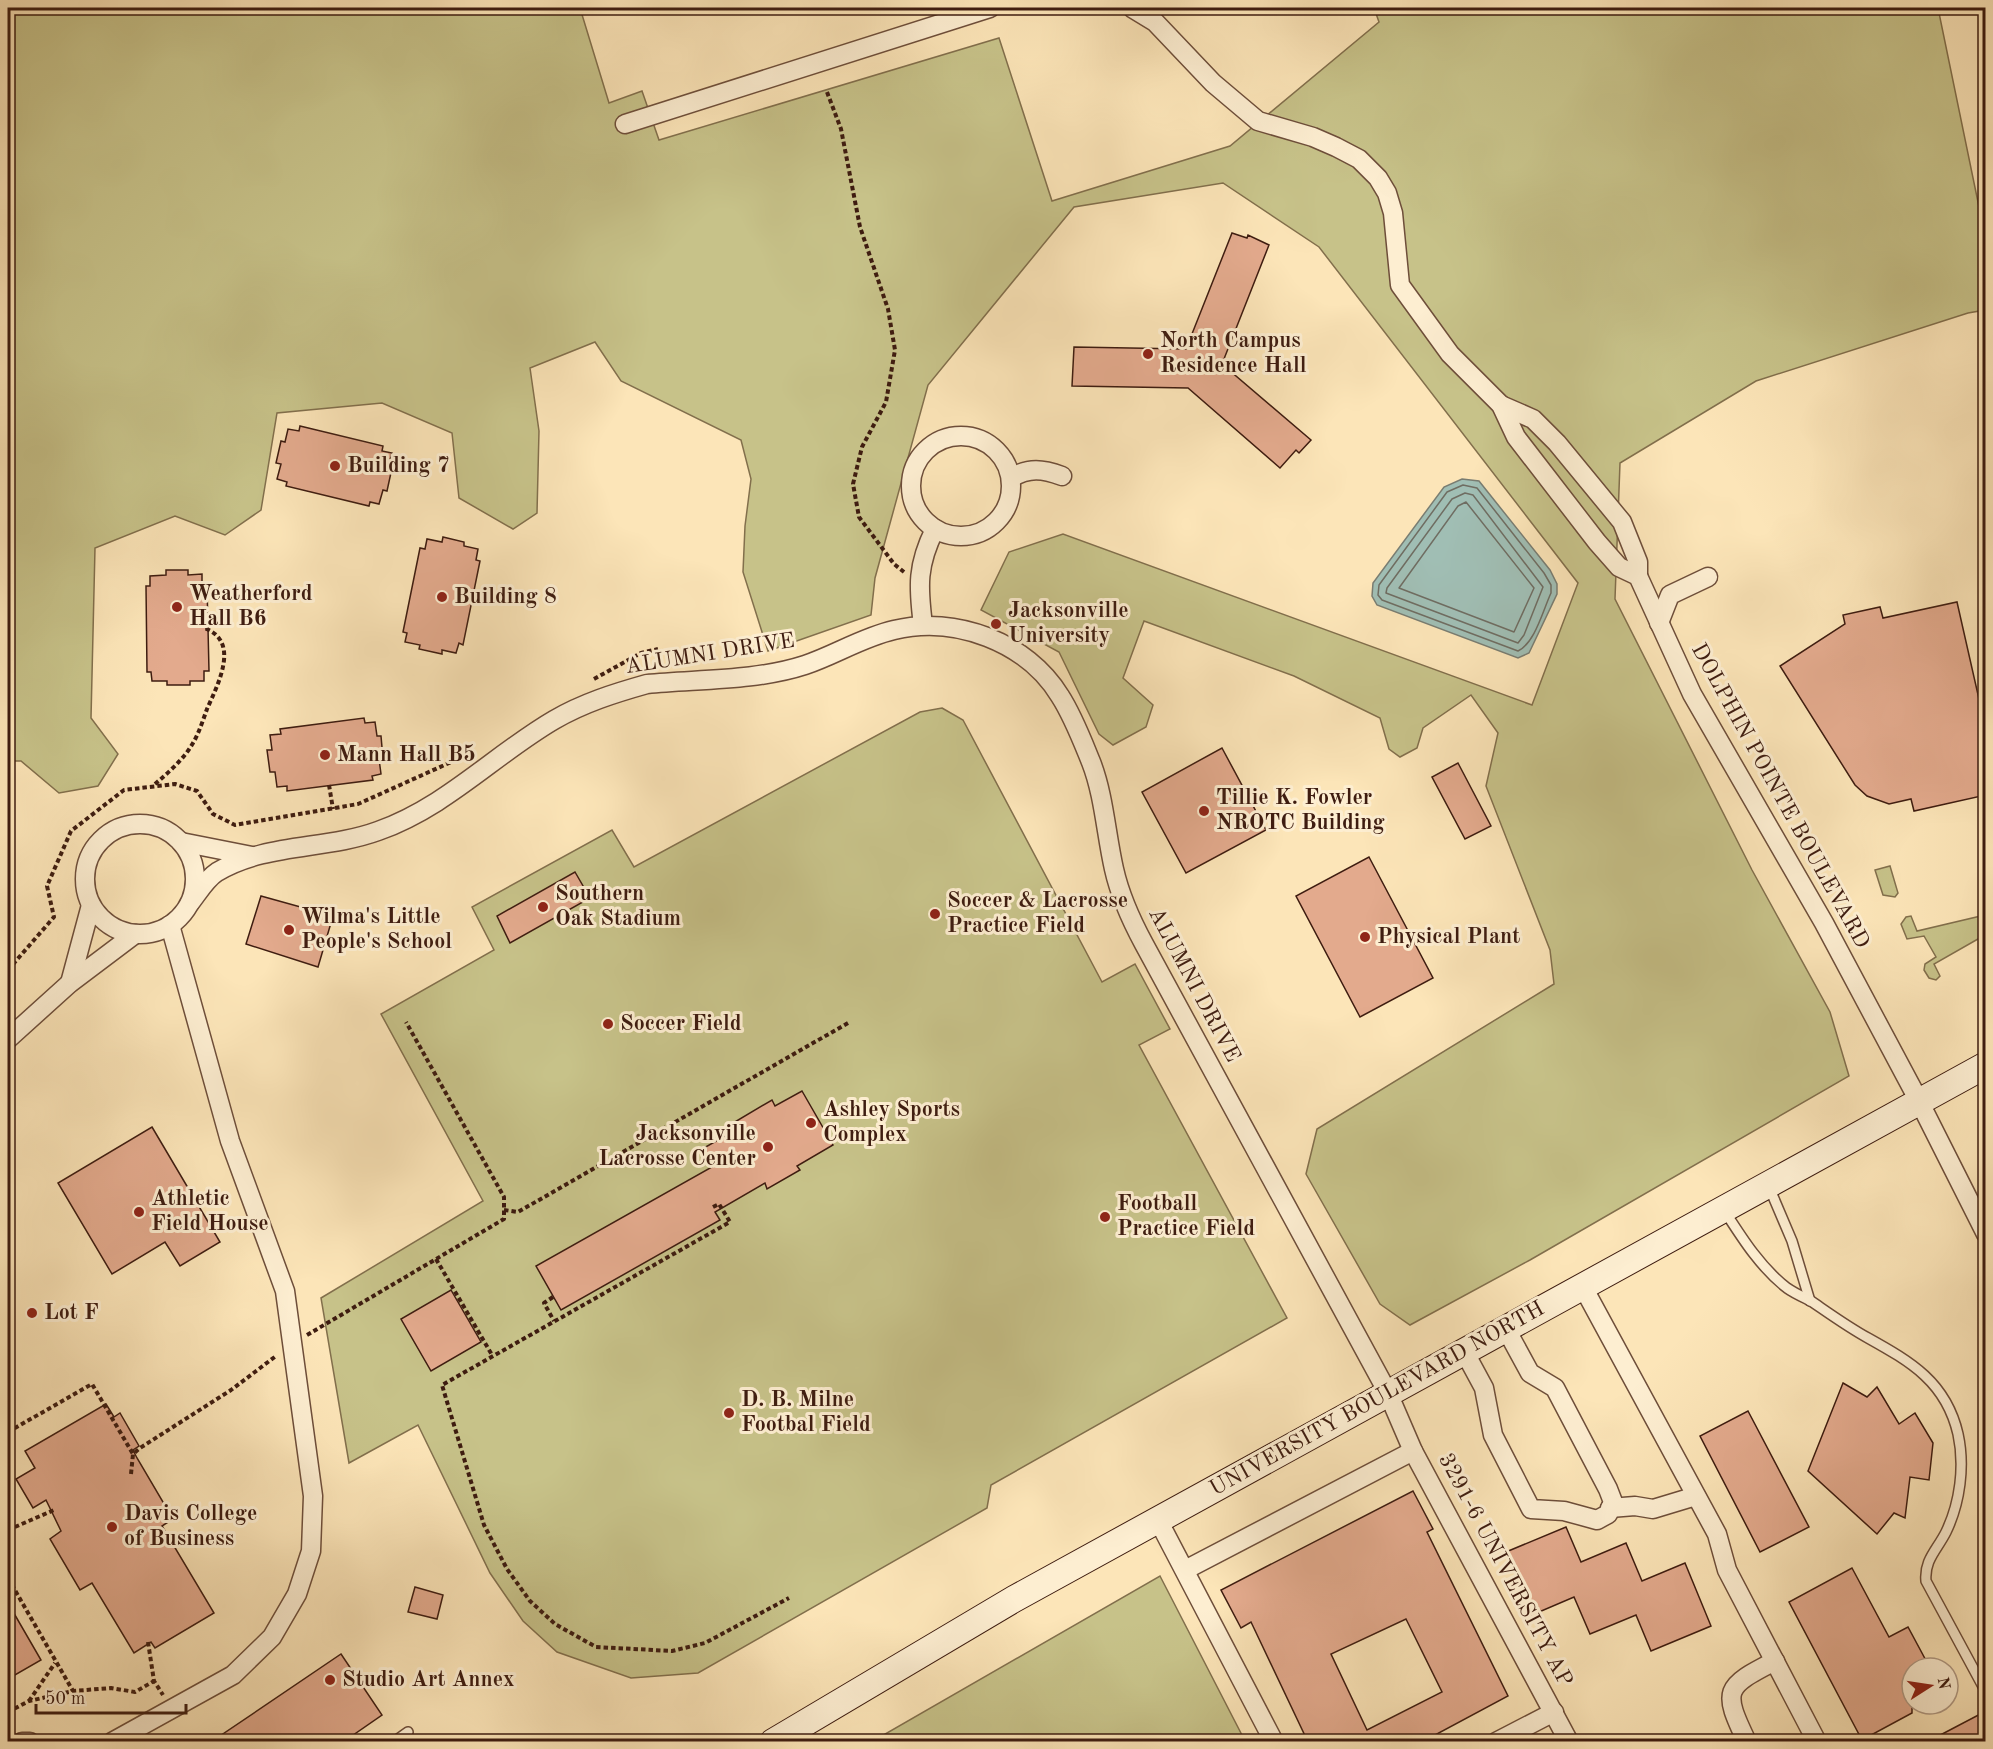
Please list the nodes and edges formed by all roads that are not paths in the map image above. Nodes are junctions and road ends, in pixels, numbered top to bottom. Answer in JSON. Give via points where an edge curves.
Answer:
{"nodes":[{"id":1,"x":990,"y":8,"type":"edge"},
{"id":2,"x":1137,"y":9,"type":"edge"},
{"id":3,"x":625,"y":124,"type":"dead end"},
{"id":4,"x":1501,"y":405,"type":"junction"},
{"id":5,"x":1062,"y":476,"type":"dead end"},
{"id":6,"x":1011,"y":478,"type":"junction"},
{"id":7,"x":935,"y":529,"type":"junction"},
{"id":8,"x":1638,"y":576,"type":"junction"},
{"id":9,"x":1708,"y":577,"type":"dead end"},
{"id":10,"x":1659,"y":623,"type":"junction"},
{"id":11,"x":923,"y":625,"type":"junction"},
{"id":12,"x":181,"y":842,"type":"junction"},
{"id":13,"x":252,"y":856,"type":"junction"},
{"id":14,"x":190,"y":903,"type":"junction"},
{"id":15,"x":91,"y":905,"type":"junction"},
{"id":16,"x":170,"y":925,"type":"junction"},
{"id":17,"x":135,"y":934,"type":"junction"},
{"id":18,"x":70,"y":983,"type":"junction"},
{"id":19,"x":8,"y":1039,"type":"edge"},
{"id":20,"x":1986,"y":1065,"type":"edge"},
{"id":21,"x":1920,"y":1103,"type":"junction"},
{"id":22,"x":1768,"y":1186,"type":"junction"},
{"id":23,"x":1724,"y":1210,"type":"junction"},
{"id":24,"x":1986,"y":1234,"type":"edge"},
{"id":25,"x":1583,"y":1287,"type":"junction"},
{"id":26,"x":1810,"y":1301,"type":"junction"},
{"id":27,"x":1506,"y":1329,"type":"junction"},
{"id":28,"x":1464,"y":1351,"type":"junction"},
{"id":29,"x":1388,"y":1393,"type":"junction"},
{"id":30,"x":1413,"y":1451,"type":"junction"},
{"id":31,"x":1696,"y":1496,"type":"junction"},
{"id":32,"x":1610,"y":1508,"type":"junction"},
{"id":33,"x":1158,"y":1520,"type":"junction"},
{"id":34,"x":1185,"y":1570,"type":"junction"},
{"id":35,"x":1775,"y":1661,"type":"junction"},
{"id":36,"x":1986,"y":1692,"type":"edge"},
{"id":37,"x":1554,"y":1712,"type":"junction"},
{"id":38,"x":408,"y":1732,"type":"dead end"},
{"id":39,"x":22,"y":1742,"type":"edge"},
{"id":40,"x":30,"y":1742,"type":"edge"},
{"id":41,"x":112,"y":1742,"type":"edge"},
{"id":42,"x":394,"y":1742,"type":"edge"},
{"id":43,"x":773,"y":1742,"type":"edge"},
{"id":44,"x":1274,"y":1742,"type":"edge"},
{"id":45,"x":1496,"y":1742,"type":"edge"},
{"id":46,"x":1569,"y":1742,"type":"edge"},
{"id":47,"x":1747,"y":1742,"type":"edge"},
{"id":48,"x":1817,"y":1742,"type":"edge"}],
"edges":[{"from":1,"to":3,"type":"street"},
{"from":2,"to":4,"type":"street","via":[[1258,121],[1336,147],[1359,159],[1378,178],[1393,213],[1401,285],[1450,354]]},
{"from":4,"to":8,"type":"street","via":[[1516,437],[1597,542],[1618,567]]},
{"from":4,"to":8,"type":"street","name":"DOLPHIN POINTE BOULEVARD","via":[[1533,419],[1622,522],[1638,562]]},
{"from":5,"to":6,"type":"street","via":[[1036,469]]},
{"from":6,"to":7,"type":"street","via":[[1006,510],[996,523],[967,537],[950,536]]},
{"from":6,"to":7,"type":"street","via":[[1006,462],[981,440],[948,437],[933,444],[913,471],[911,487],[914,504]]},
{"from":7,"to":11,"type":"street","via":[[919,574]]},
{"from":8,"to":10,"type":"street","name":"DOLPHIN POINTE BOULEVARD"},
{"from":9,"to":10,"type":"street","via":[[1670,595]]},
{"from":10,"to":21,"type":"street","name":"DOLPHIN POINTE BOULEVARD","via":[[1692,694],[1824,923]]},
{"from":11,"to":13,"type":"street","name":"ALUMNI DRIVE","via":[[892,630],[804,665],[754,675],[647,684],[582,705],[525,739],[465,785],[410,817],[377,832]]},
{"from":11,"to":29,"type":"street","name":"ALUMNI DRIVE","via":[[977,633],[1000,642],[1023,656],[1060,696],[1096,774],[1125,908]]},
{"from":12,"to":13,"type":"street","name":"ALUMNI DRIVE"},
{"from":12,"to":14,"type":"street","via":[[195,872]]},
{"from":12,"to":15,"type":"street","via":[[167,830],[150,824],[132,824],[101,839],[88,862],[85,888]]},
{"from":13,"to":14,"type":"street","name":"ALUMNI DRIVE","via":[[215,873]]},
{"from":14,"to":16,"type":"street"},
{"from":15,"to":17,"type":"street","via":[[103,921],[117,930]]},
{"from":15,"to":18,"type":"street"},
{"from":16,"to":17,"type":"street","via":[[153,933]]},
{"from":16,"to":41,"type":"street","via":[[230,1141],[285,1292],[313,1496],[310,1551],[300,1584],[272,1637],[233,1675]]},
{"from":17,"to":18,"type":"street"},
{"from":18,"to":19,"type":"street"},
{"from":20,"to":21,"type":"main road","name":"UNIVERSITY BOULEVARD NORTH"},
{"from":21,"to":22,"type":"main road","name":"UNIVERSITY BOULEVARD NORTH"},
{"from":21,"to":24,"type":"street","name":"DOLPHIN POINTE BOULEVARD"},
{"from":22,"to":23,"type":"main road","name":"UNIVERSITY BOULEVARD NORTH"},
{"from":22,"to":26,"type":"lane","via":[[1792,1241]]},
{"from":23,"to":25,"type":"main road","name":"UNIVERSITY BOULEVARD NORTH"},
{"from":23,"to":26,"type":"lane","via":[[1763,1264],[1787,1288]]},
{"from":25,"to":27,"type":"main road","name":"UNIVERSITY BOULEVARD NORTH"},
{"from":25,"to":31,"type":"street"},
{"from":26,"to":36,"type":"lane","via":[[1849,1328],[1902,1355],[1928,1376],[1946,1403],[1958,1434],[1958,1503],[1946,1533],[1928,1561],[1926,1581]]},
{"from":27,"to":28,"type":"main road","name":"UNIVERSITY BOULEVARD NORTH"},
{"from":27,"to":32,"type":"street","via":[[1530,1373],[1555,1388],[1608,1489],[1613,1502]]},
{"from":28,"to":29,"type":"main road","name":"UNIVERSITY BOULEVARD NORTH"},
{"from":28,"to":32,"type":"street","via":[[1484,1388],[1493,1435],[1531,1509],[1564,1511],[1598,1520]]},
{"from":29,"to":30,"type":"street","name":"ALUMNI DRIVE"},
{"from":29,"to":33,"type":"main road","name":"UNIVERSITY BOULEVARD NORTH"},
{"from":30,"to":34,"type":"street"},
{"from":30,"to":37,"type":"street","name":"3291-6 UNIVERSITY AP"},
{"from":31,"to":32,"type":"street","via":[[1653,1509]]},
{"from":31,"to":35,"type":"street","via":[[1717,1534],[1727,1570]]},
{"from":33,"to":34,"type":"street"},
{"from":33,"to":43,"type":"main road","name":"UNIVERSITY BOULEVARD NORTH","via":[[1004,1605]]},
{"from":34,"to":44,"type":"street"},
{"from":35,"to":47,"type":"street","via":[[1738,1680],[1730,1694],[1731,1708]]},
{"from":35,"to":48,"type":"street"},
{"from":37,"to":45,"type":"street"},
{"from":37,"to":46,"type":"street","name":"3291-6 UNIVERSITY AP"},
{"from":38,"to":42,"type":"lane"},
{"from":39,"to":40,"type":"street"}]}
